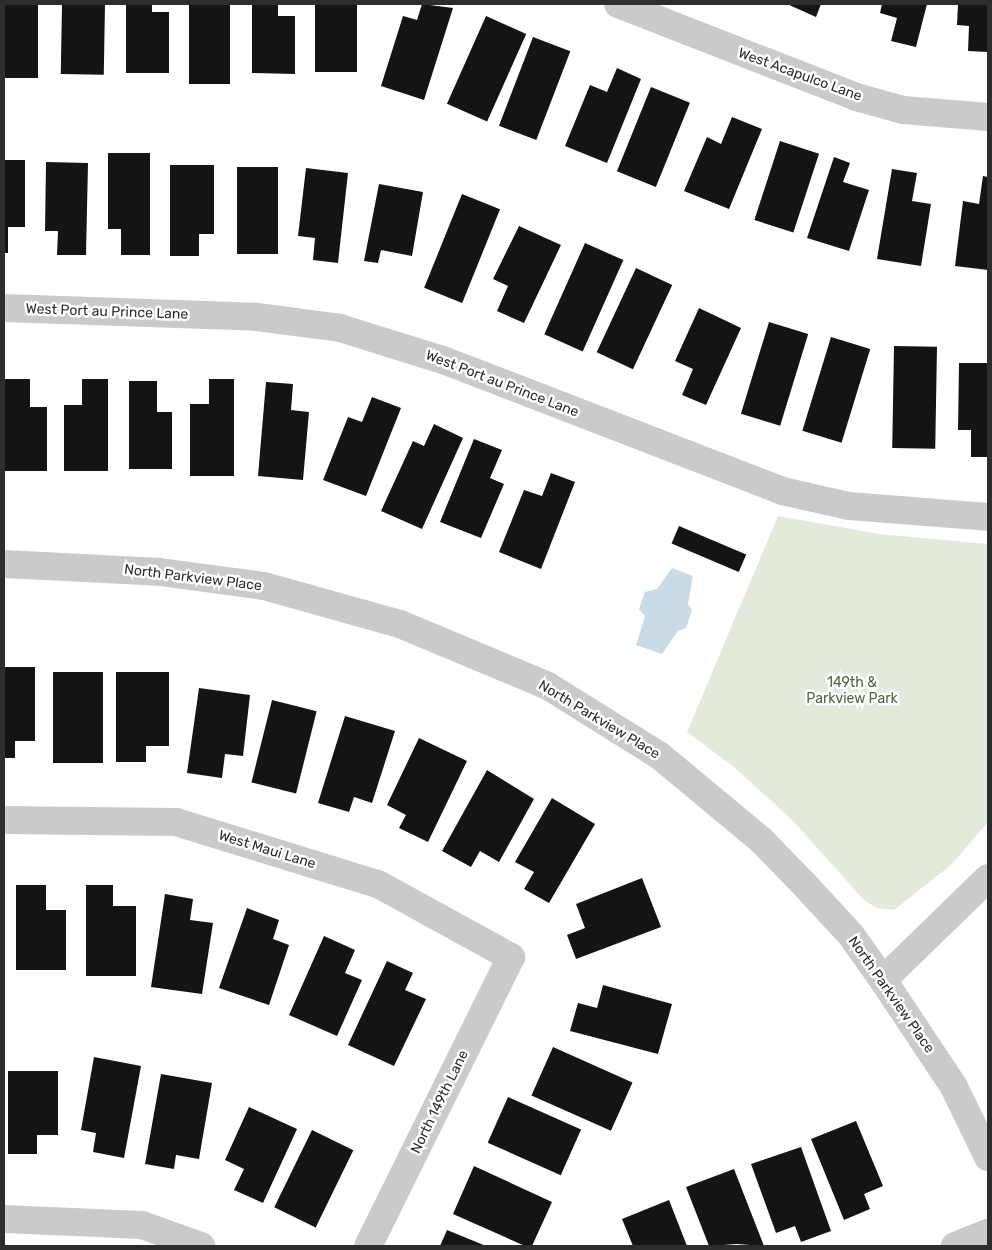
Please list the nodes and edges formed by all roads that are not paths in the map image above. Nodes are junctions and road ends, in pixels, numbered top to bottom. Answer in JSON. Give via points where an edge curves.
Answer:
{"nodes":[{"id":1,"x":618,"y":4,"type":"edge"},
{"id":2,"x":988,"y":117,"type":"edge"},
{"id":3,"x":4,"y":308,"type":"edge"},
{"id":4,"x":988,"y":517,"type":"edge"},
{"id":5,"x":4,"y":564,"type":"edge"},
{"id":6,"x":4,"y":820,"type":"edge"},
{"id":7,"x":988,"y":878,"type":"edge"},
{"id":8,"x":511,"y":957,"type":"joint"},
{"id":9,"x":883,"y":980,"type":"junction"},
{"id":10,"x":988,"y":1157,"type":"edge"},
{"id":11,"x":4,"y":1219,"type":"edge"},
{"id":12,"x":988,"y":1233,"type":"edge"},
{"id":13,"x":201,"y":1246,"type":"edge"},
{"id":14,"x":368,"y":1246,"type":"edge"},
{"id":15,"x":955,"y":1246,"type":"edge"}],
"edges":[{"from":1,"to":2,"type":"street","name":"West Acapulco Lane","via":[[856,98],[902,110]]},
{"from":3,"to":4,"type":"street","name":"West Port au Prince Lane","via":[[257,317],[340,328],[443,360],[782,491],[848,506]]},
{"from":5,"to":9,"type":"street","name":"North Parkview Place","via":[[160,572],[264,586],[400,624],[548,686],[660,756],[761,840],[851,935]]},
{"from":6,"to":8,"type":"street","name":"West Maui Lane","via":[[176,822],[378,884]]},
{"from":7,"to":9,"type":"street"},
{"from":8,"to":14,"type":"street","name":"North 149th Lane"},
{"from":9,"to":10,"type":"street","name":"North Parkview Place","via":[[954,1086]]},
{"from":11,"to":13,"type":"street","via":[[142,1225]]},
{"from":12,"to":15,"type":"street"}]}
